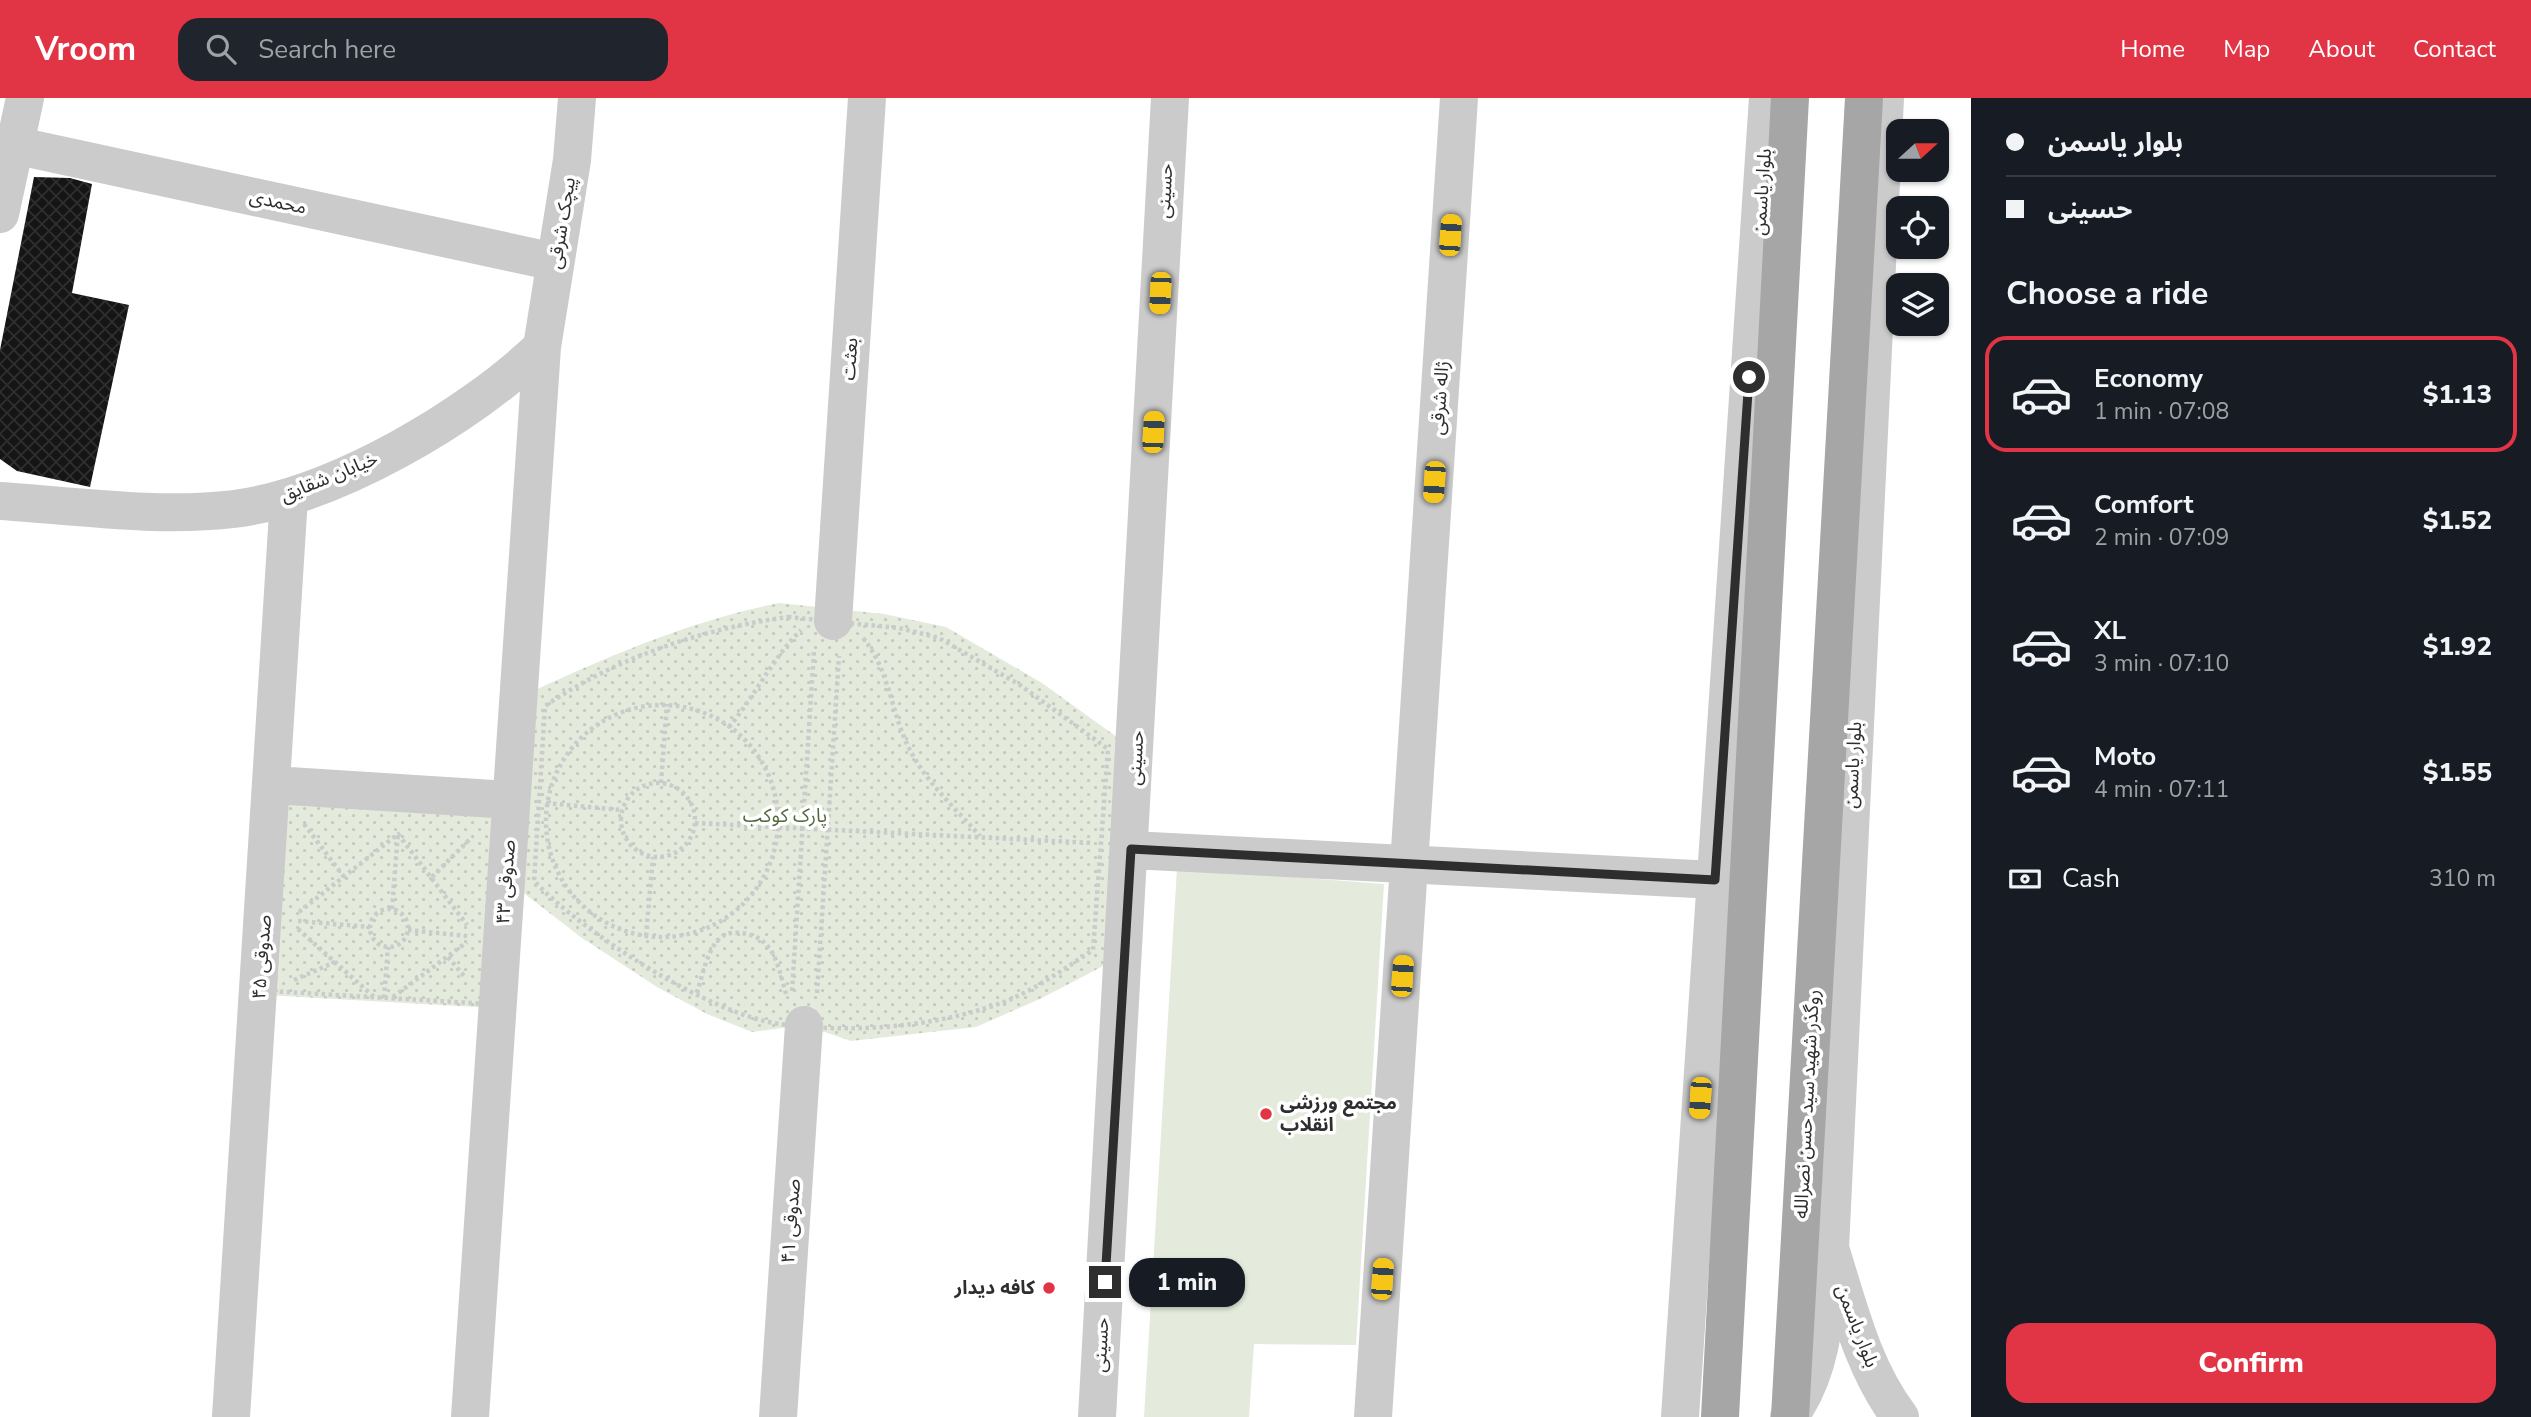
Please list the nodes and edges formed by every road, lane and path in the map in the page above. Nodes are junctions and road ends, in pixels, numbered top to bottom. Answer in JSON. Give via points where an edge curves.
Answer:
{"nodes":[{"id":1,"x":25,"y":98,"type":"edge"},
{"id":2,"x":577,"y":98,"type":"edge"},
{"id":3,"x":867,"y":98,"type":"edge"},
{"id":4,"x":1170,"y":98,"type":"edge"},
{"id":5,"x":1459,"y":98,"type":"edge"},
{"id":6,"x":1768,"y":98,"type":"edge"},
{"id":7,"x":1790,"y":98,"type":"edge"},
{"id":8,"x":1864,"y":98,"type":"edge"},
{"id":9,"x":1885,"y":98,"type":"edge"},
{"id":10,"x":8,"y":144,"type":"edge"},
{"id":11,"x":0,"y":215,"type":"edge"},
{"id":12,"x":555,"y":262,"type":"junction"},
{"id":13,"x":542,"y":347,"type":"junction"},
{"id":14,"x":289,"y":497,"type":"junction"},
{"id":15,"x":0,"y":501,"type":"edge"},
{"id":16,"x":829,"y":640,"type":"junction"},
{"id":17,"x":667,"y":704,"type":"junction"},
{"id":18,"x":729,"y":727,"type":"junction"},
{"id":19,"x":661,"y":783,"type":"junction"},
{"id":20,"x":282,"y":794,"type":"junction"},
{"id":21,"x":533,"y":802,"type":"junction"},
{"id":22,"x":401,"y":807,"type":"junction"},
{"id":23,"x":622,"y":810,"type":"junction"},
{"id":24,"x":297,"y":815,"type":"dead end"},
{"id":25,"x":695,"y":823,"type":"junction"},
{"id":26,"x":779,"y":826,"type":"junction"},
{"id":27,"x":802,"y":827,"type":"junction"},
{"id":28,"x":828,"y":828,"type":"junction"},
{"id":29,"x":398,"y":834,"type":"junction"},
{"id":30,"x":980,"y":836,"type":"junction"},
{"id":31,"x":1116,"y":846,"type":"junction"},
{"id":32,"x":653,"y":857,"type":"junction"},
{"id":33,"x":1409,"y":865,"type":"junction"},
{"id":34,"x":344,"y":877,"type":"junction"},
{"id":35,"x":1715,"y":880,"type":"junction"},
{"id":36,"x":392,"y":909,"type":"junction"},
{"id":37,"x":277,"y":920,"type":"junction"},
{"id":38,"x":370,"y":927,"type":"junction"},
{"id":39,"x":408,"y":930,"type":"junction"},
{"id":40,"x":646,"y":936,"type":"junction"},
{"id":41,"x":489,"y":937,"type":"junction"},
{"id":42,"x":388,"y":947,"type":"junction"},
{"id":43,"x":697,"y":994,"type":"junction"},
{"id":44,"x":374,"y":997,"type":"junction"},
{"id":45,"x":384,"y":998,"type":"junction"},
{"id":46,"x":392,"y":998,"type":"junction"},
{"id":47,"x":797,"y":1010,"type":"junction"},
{"id":48,"x":1829,"y":1248,"type":"junction"},
{"id":49,"x":1682,"y":1370,"type":"junction"},
{"id":50,"x":231,"y":1417,"type":"edge"},
{"id":51,"x":470,"y":1417,"type":"edge"},
{"id":52,"x":778,"y":1417,"type":"edge"},
{"id":53,"x":1097,"y":1417,"type":"edge"},
{"id":54,"x":1374,"y":1417,"type":"edge"},
{"id":55,"x":1680,"y":1417,"type":"edge"},
{"id":56,"x":1699,"y":1417,"type":"edge"},
{"id":57,"x":1720,"y":1417,"type":"edge"},
{"id":58,"x":1789,"y":1417,"type":"edge"},
{"id":59,"x":1900,"y":1417,"type":"edge"}],
"edges":[{"from":1,"to":10,"type":"street"},
{"from":2,"to":12,"type":"street","name":"پیچک شرقی"},
{"from":3,"to":16,"type":"street","name":"بعثت"},
{"from":4,"to":31,"type":"street","name":"حسینی"},
{"from":5,"to":33,"type":"street","name":"ژاله شرقی"},
{"from":6,"to":35,"type":"street","name":"بلوار یاسمن"},
{"from":7,"to":57,"type":"main road"},
{"from":8,"to":58,"type":"main road","name":"روگذر شهید سید حسن نصرالله","bridge":true},
{"from":9,"to":48,"type":"street","name":"بلوار یاسمن"},
{"from":10,"to":11,"type":"street"},
{"from":10,"to":12,"type":"street","name":"محمدی"},
{"from":12,"to":13,"type":"street","name":"پیچک شرقی"},
{"from":13,"to":14,"type":"street","name":"خیابان شقایق","via":[[512,376],[442,422],[393,451]]},
{"from":13,"to":21,"type":"street","name":"صدوقی ۴۳"},
{"from":14,"to":15,"type":"street","name":"خیابان شقایق","via":[[234,509],[181,510]]},
{"from":14,"to":20,"type":"street","name":"صدوقی ۴۵"},
{"from":16,"to":18,"type":"path","via":[[807,623],[784,647]]},
{"from":16,"to":21,"type":"path","via":[[788,617],[740,623],[625,663],[559,697],[545,706]]},
{"from":16,"to":27,"type":"path"},
{"from":16,"to":28,"type":"path"},
{"from":16,"to":30,"type":"path","via":[[855,628],[869,645],[887,680],[910,750],[929,780]]},
{"from":16,"to":31,"type":"path","via":[[899,628],[939,638],[1020,685],[1098,740],[1108,749]]},
{"from":17,"to":18,"type":"path","via":[[707,713]]},
{"from":17,"to":19,"type":"path"},
{"from":17,"to":21,"type":"path","via":[[627,709],[591,728],[563,758],[548,796]]},
{"from":18,"to":26,"type":"path","via":[[764,764],[777,799]]},
{"from":19,"to":23,"type":"path","via":[[650,783],[632,793]]},
{"from":19,"to":25,"type":"path","via":[[672,785],[690,800]]},
{"from":20,"to":22,"type":"street"},
{"from":20,"to":22,"type":"path"},
{"from":20,"to":37,"type":"street","name":"صدوقی ۴۵"},
{"from":20,"to":37,"type":"path"},
{"from":21,"to":22,"type":"street"},
{"from":21,"to":23,"type":"path"},
{"from":21,"to":40,"type":"path","via":[[558,876],[583,908],[613,928]]},
{"from":21,"to":41,"type":"street","name":"صدوقی ۴۳"},
{"from":21,"to":43,"type":"path","via":[[534,881],[593,931]]},
{"from":22,"to":29,"type":"path"},
{"from":22,"to":41,"type":"path","via":[[502,808]]},
{"from":23,"to":32,"type":"path","via":[[628,841]]},
{"from":24,"to":34,"type":"path"},
{"from":25,"to":26,"type":"path"},
{"from":25,"to":32,"type":"path","via":[[686,845],[666,856]]},
{"from":26,"to":27,"type":"path"},
{"from":26,"to":40,"type":"path","via":[[769,871],[748,902],[719,924],[685,937]]},
{"from":27,"to":28,"type":"path"},
{"from":27,"to":47,"type":"path"},
{"from":28,"to":30,"type":"path"},
{"from":28,"to":47,"type":"path"},
{"from":29,"to":34,"type":"path"},
{"from":29,"to":36,"type":"path"},
{"from":29,"to":41,"type":"path"},
{"from":30,"to":31,"type":"path"},
{"from":31,"to":33,"type":"street"},
{"from":31,"to":47,"type":"path","via":[[1093,950],[1036,987],[988,1008],[928,1022],[842,1027]]},
{"from":31,"to":53,"type":"street","name":"حسینی"},
{"from":32,"to":40,"type":"path"},
{"from":33,"to":35,"type":"street"},
{"from":33,"to":54,"type":"street","name":"ژاله شرقی"},
{"from":34,"to":37,"type":"path"},
{"from":35,"to":49,"type":"street","name":"بلوار یاسمن"},
{"from":36,"to":38,"type":"path","via":[[375,915]]},
{"from":36,"to":39,"type":"path","via":[[402,914]]},
{"from":37,"to":38,"type":"path"},
{"from":37,"to":44,"type":"path"},
{"from":37,"to":44,"type":"path","via":[[269,991]]},
{"from":37,"to":50,"type":"street","name":"صدوقی ۴۵"},
{"from":38,"to":42,"type":"path","via":[[373,938]]},
{"from":39,"to":41,"type":"path"},
{"from":39,"to":42,"type":"path","via":[[401,943]]},
{"from":41,"to":46,"type":"path"},
{"from":41,"to":46,"type":"path","via":[[489,1004]]},
{"from":41,"to":51,"type":"street","name":"صدوقی ۴۳"},
{"from":42,"to":45,"type":"path"},
{"from":43,"to":47,"type":"path","via":[[778,1024]]},
{"from":43,"to":47,"type":"path","via":[[720,938],[733,932],[752,934],[768,943]]},
{"from":44,"to":45,"type":"path"},
{"from":45,"to":46,"type":"path"},
{"from":47,"to":52,"type":"street","name":"صدوقی ۴۱"},
{"from":48,"to":58,"type":"street","via":[[1825,1322],[1815,1365]]},
{"from":48,"to":59,"type":"street","name":"بلوار یاسمن","via":[[1858,1340]]},
{"from":49,"to":55,"type":"street","name":"بلوار یاسمن"},
{"from":49,"to":56,"type":"street"}]}
